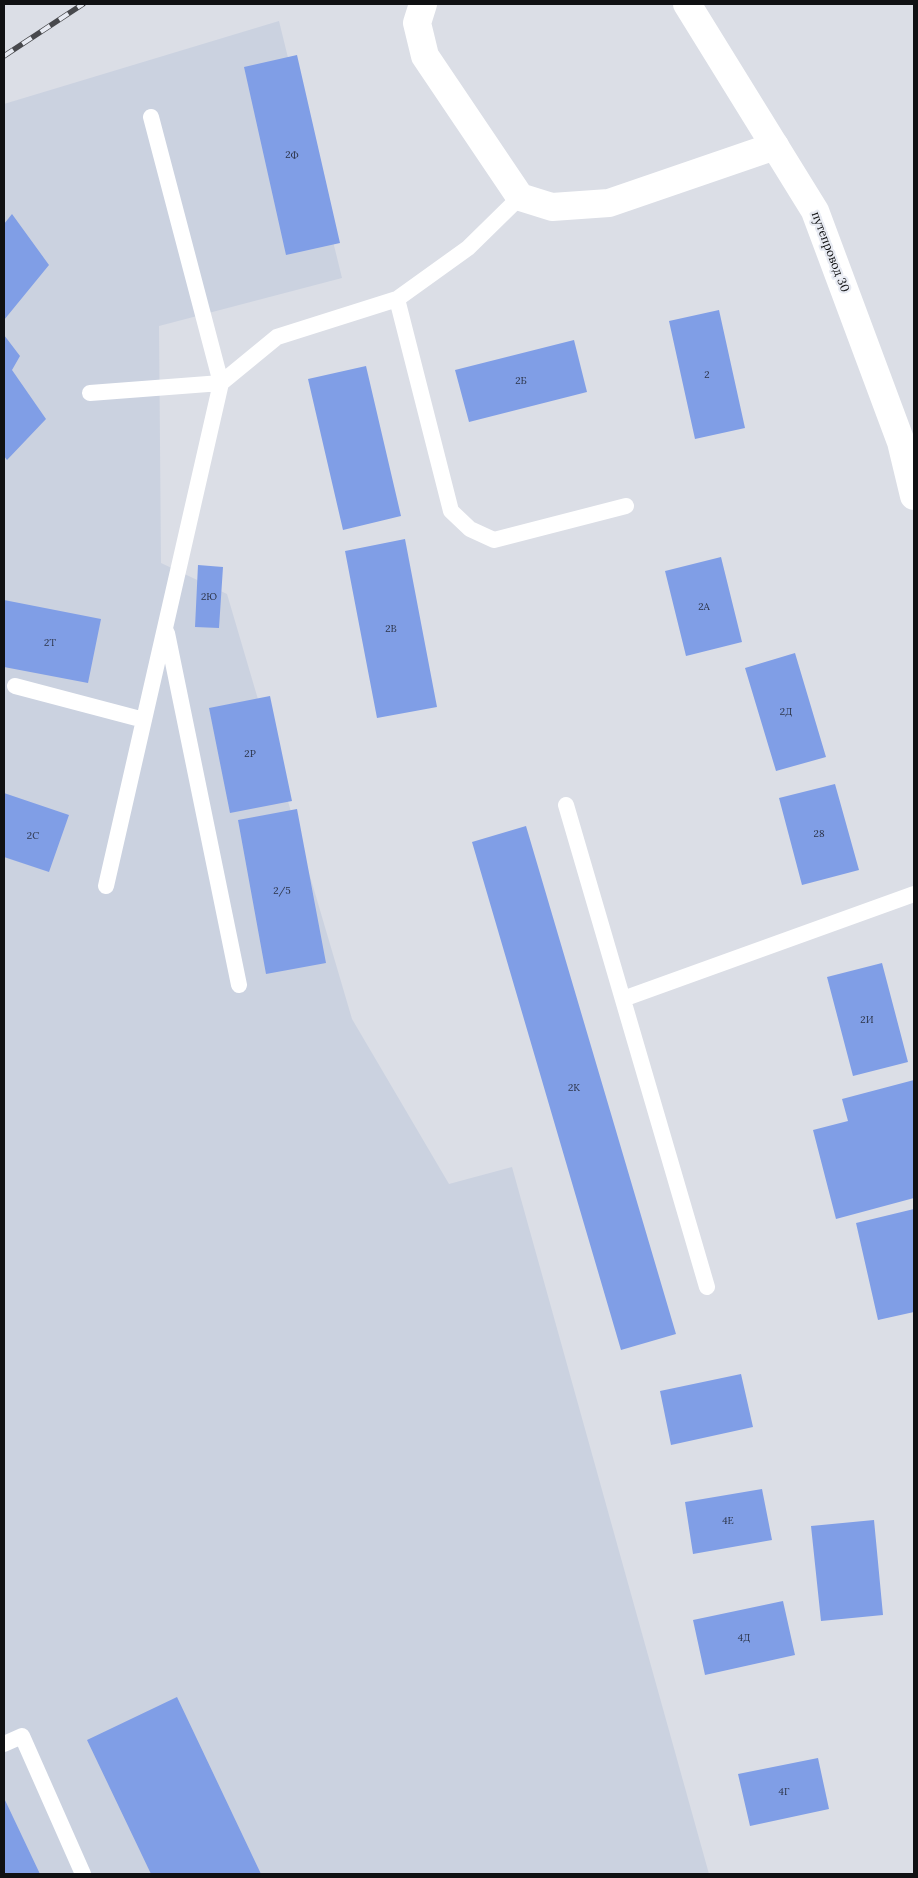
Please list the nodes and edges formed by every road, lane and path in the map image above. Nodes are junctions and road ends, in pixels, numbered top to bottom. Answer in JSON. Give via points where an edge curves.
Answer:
{"nodes":[{"id":1,"x":423,"y":4,"type":"edge"},
{"id":2,"x":686,"y":4,"type":"edge"},
{"id":3,"x":151,"y":117,"type":"dead end"},
{"id":4,"x":775,"y":146,"type":"junction"},
{"id":5,"x":520,"y":197,"type":"junction"},
{"id":6,"x":397,"y":299,"type":"junction"},
{"id":7,"x":221,"y":383,"type":"junction"},
{"id":8,"x":90,"y":393,"type":"dead end"},
{"id":9,"x":914,"y":496,"type":"edge"},
{"id":10,"x":626,"y":506,"type":"dead end"},
{"id":11,"x":166,"y":626,"type":"junction"},
{"id":12,"x":15,"y":686,"type":"dead end"},
{"id":13,"x":144,"y":720,"type":"junction"},
{"id":14,"x":566,"y":805,"type":"dead end"},
{"id":15,"x":106,"y":886,"type":"dead end"},
{"id":16,"x":914,"y":894,"type":"edge"},
{"id":17,"x":239,"y":985,"type":"dead end"},
{"id":18,"x":623,"y":999,"type":"junction"},
{"id":19,"x":708,"y":1287,"type":"dead end"},
{"id":20,"x":4,"y":1744,"type":"edge"},
{"id":21,"x":83,"y":1874,"type":"edge"}],
"edges":[{"from":1,"to":5,"type":"main road","via":[[417,23],[425,56]]},
{"from":2,"to":4,"type":"main road","name":"путепровод 30"},
{"from":3,"to":7,"type":"lane"},
{"from":4,"to":5,"type":"main road","via":[[609,203],[552,207]]},
{"from":4,"to":9,"type":"main road","name":"путепровод 30","via":[[815,211],[901,442]]},
{"from":5,"to":6,"type":"lane","via":[[468,248]]},
{"from":6,"to":7,"type":"lane","via":[[277,337]]},
{"from":6,"to":10,"type":"lane","via":[[451,511],[470,529],[494,540]]},
{"from":7,"to":8,"type":"lane"},
{"from":7,"to":11,"type":"lane"},
{"from":11,"to":13,"type":"lane"},
{"from":11,"to":17,"type":"lane"},
{"from":12,"to":13,"type":"lane"},
{"from":13,"to":15,"type":"lane"},
{"from":14,"to":18,"type":"lane"},
{"from":16,"to":18,"type":"lane"},
{"from":18,"to":19,"type":"lane"},
{"from":20,"to":21,"type":"lane","via":[[22,1736]]}]}
